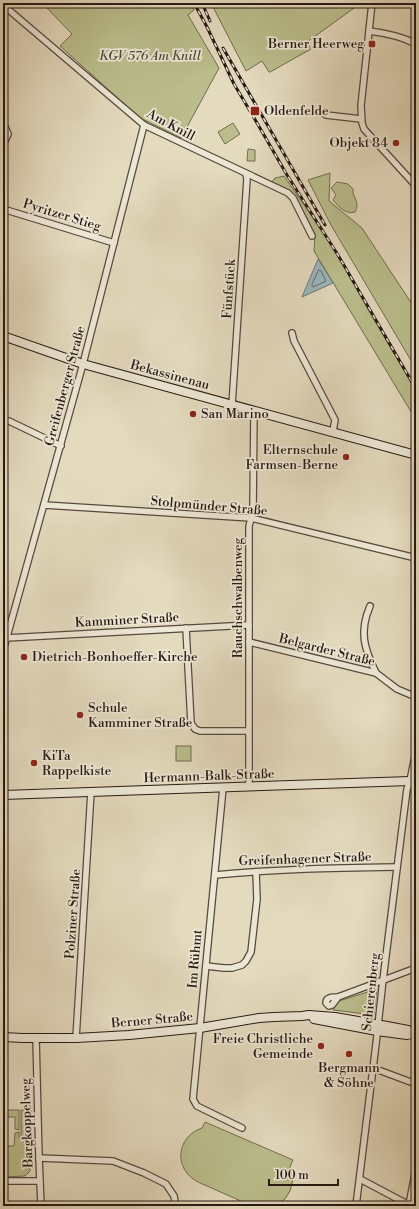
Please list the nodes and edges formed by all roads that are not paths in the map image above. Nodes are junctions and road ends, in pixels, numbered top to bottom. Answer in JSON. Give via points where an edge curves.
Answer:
{"nodes":[{"id":1,"x":372,"y":3,"type":"edge"},
{"id":2,"x":3,"y":5,"type":"edge"},
{"id":3,"x":370,"y":31,"type":"junction"},
{"id":4,"x":416,"y":44,"type":"edge"},
{"id":5,"x":320,"y":111,"type":"dead end"},
{"id":6,"x":361,"y":119,"type":"junction"},
{"id":7,"x":144,"y":125,"type":"junction"},
{"id":8,"x":3,"y":126,"type":"edge"},
{"id":9,"x":3,"y":145,"type":"edge"},
{"id":10,"x":246,"y":174,"type":"junction"},
{"id":11,"x":416,"y":186,"type":"edge"},
{"id":12,"x":3,"y":209,"type":"edge"},
{"id":13,"x":312,"y":236,"type":"dead end"},
{"id":14,"x":114,"y":243,"type":"junction"},
{"id":15,"x":292,"y":333,"type":"dead end"},
{"id":16,"x":3,"y":336,"type":"edge"},
{"id":17,"x":83,"y":364,"type":"junction"},
{"id":18,"x":232,"y":405,"type":"junction"},
{"id":19,"x":254,"y":411,"type":"junction"},
{"id":20,"x":3,"y":421,"type":"edge"},
{"id":21,"x":333,"y":432,"type":"junction"},
{"id":22,"x":61,"y":446,"type":"junction"},
{"id":23,"x":416,"y":455,"type":"edge"},
{"id":24,"x":44,"y":505,"type":"junction"},
{"id":25,"x":252,"y":518,"type":"junction"},
{"id":26,"x":416,"y":558,"type":"edge"},
{"id":27,"x":370,"y":606,"type":"dead end"},
{"id":28,"x":249,"y":625,"type":"junction"},
{"id":29,"x":186,"y":628,"type":"junction"},
{"id":30,"x":5,"y":637,"type":"edge"},
{"id":31,"x":249,"y":642,"type":"junction"},
{"id":32,"x":3,"y":651,"type":"edge"},
{"id":33,"x":376,"y":673,"type":"junction"},
{"id":34,"x":416,"y":697,"type":"edge"},
{"id":35,"x":248,"y":731,"type":"junction"},
{"id":36,"x":416,"y":751,"type":"edge"},
{"id":37,"x":413,"y":782,"type":"edge"},
{"id":38,"x":249,"y":786,"type":"junction"},
{"id":39,"x":223,"y":788,"type":"junction"},
{"id":40,"x":91,"y":792,"type":"junction"},
{"id":41,"x":3,"y":795,"type":"edge"},
{"id":42,"x":397,"y":867,"type":"junction"},
{"id":43,"x":256,"y":872,"type":"junction"},
{"id":44,"x":215,"y":875,"type":"junction"},
{"id":45,"x":206,"y":966,"type":"junction"},
{"id":46,"x":416,"y":968,"type":"edge"},
{"id":47,"x":383,"y":980,"type":"junction"},
{"id":48,"x":338,"y":997,"type":"dead end"},
{"id":49,"x":200,"y":1028,"type":"junction"},
{"id":50,"x":378,"y":1028,"type":"junction"},
{"id":51,"x":415,"y":1034,"type":"edge"},
{"id":52,"x":3,"y":1037,"type":"edge"},
{"id":53,"x":36,"y":1038,"type":"junction"},
{"id":54,"x":76,"y":1038,"type":"junction"},
{"id":55,"x":373,"y":1068,"type":"junction"},
{"id":56,"x":416,"y":1084,"type":"edge"},
{"id":57,"x":242,"y":1128,"type":"dead end"},
{"id":58,"x":39,"y":1158,"type":"junction"},
{"id":59,"x":416,"y":1168,"type":"edge"},
{"id":60,"x":360,"y":1179,"type":"junction"},
{"id":61,"x":40,"y":1181,"type":"junction"},
{"id":62,"x":3,"y":1182,"type":"edge"},
{"id":63,"x":41,"y":1206,"type":"edge"},
{"id":64,"x":176,"y":1206,"type":"edge"},
{"id":65,"x":356,"y":1206,"type":"edge"},
{"id":66,"x":410,"y":1206,"type":"edge"}],
"edges":[{"from":1,"to":3,"type":"street"},
{"from":2,"to":7,"type":"street","name":"Am Knill"},
{"from":3,"to":4,"type":"street","via":[[397,35]]},
{"from":3,"to":6,"type":"street"},
{"from":5,"to":6,"type":"street","via":[[326,115]]},
{"from":6,"to":11,"type":"street","via":[[364,129]]},
{"from":7,"to":10,"type":"street","name":"Am Knill"},
{"from":7,"to":14,"type":"street","name":"Greifenberger Straße"},
{"from":8,"to":9,"type":"street","via":[[6,127],[8,134]]},
{"from":10,"to":13,"type":"street","name":"Am Knill","via":[[291,196]]},
{"from":10,"to":18,"type":"street","name":"Fünfstück","via":[[248,179]]},
{"from":12,"to":14,"type":"street","name":"Pyritzer Stieg"},
{"from":14,"to":17,"type":"street","name":"Greifenberger Straße"},
{"from":15,"to":21,"type":"street","via":[[335,420]]},
{"from":16,"to":17,"type":"street","name":"Bekassinenau"},
{"from":17,"to":18,"type":"street","name":"Bekassinenau"},
{"from":17,"to":22,"type":"street","name":"Greifenberger Straße"},
{"from":18,"to":19,"type":"street","name":"Bekassinenau"},
{"from":19,"to":21,"type":"street","name":"Bekassinenau"},
{"from":19,"to":25,"type":"street","name":"Rauchschwalbenweg"},
{"from":20,"to":22,"type":"street","via":[[9,421]]},
{"from":21,"to":23,"type":"street","name":"Bekassinenau"},
{"from":22,"to":24,"type":"street","name":"Greifenberger Straße"},
{"from":24,"to":25,"type":"street","name":"Stolpmünder Straße"},
{"from":24,"to":30,"type":"street","name":"Greifenberger Straße"},
{"from":25,"to":26,"type":"street","name":"Stolpmünder Straße"},
{"from":25,"to":28,"type":"street","name":"Rauchschwalbenweg","via":[[249,526]]},
{"from":27,"to":33,"type":"street","via":[[364,619],[363,636]]},
{"from":28,"to":29,"type":"street","name":"Kamminer Straße"},
{"from":28,"to":31,"type":"street","name":"Rauchschwalbenweg"},
{"from":29,"to":30,"type":"street","name":"Kamminer Straße"},
{"from":29,"to":35,"type":"street","via":[[191,723],[200,732]]},
{"from":30,"to":32,"type":"street","name":"Greifenberger Straße"},
{"from":31,"to":33,"type":"street","name":"Belgarder Straße"},
{"from":31,"to":35,"type":"street","name":"Rauchschwalbenweg"},
{"from":33,"to":34,"type":"street","name":"Belgarder Straße","via":[[397,689]]},
{"from":35,"to":38,"type":"street","name":"Rauchschwalbenweg"},
{"from":36,"to":37,"type":"street","name":"Schierenberg"},
{"from":37,"to":38,"type":"street","name":"Hermann-Balk-Straße"},
{"from":37,"to":42,"type":"street","name":"Schierenberg","via":[[407,789]]},
{"from":38,"to":39,"type":"street","name":"Hermann-Balk-Straße"},
{"from":39,"to":40,"type":"street","name":"Hermann-Balk-Straße"},
{"from":39,"to":44,"type":"street","name":"Im Rühmt"},
{"from":40,"to":41,"type":"street","name":"Hermann-Balk-Straße"},
{"from":40,"to":54,"type":"street","name":"Polziner Straße"},
{"from":42,"to":43,"type":"street","name":"Greifenhagener Straße"},
{"from":42,"to":47,"type":"street","name":"Schierenberg"},
{"from":43,"to":44,"type":"street","name":"Greifenhagener Straße"},
{"from":43,"to":45,"type":"street","via":[[257,900],[251,952],[242,965],[232,968]]},
{"from":44,"to":45,"type":"street","name":"Im Rühmt"},
{"from":45,"to":49,"type":"street","name":"Im Rühmt"},
{"from":46,"to":47,"type":"street"},
{"from":47,"to":48,"type":"street"},
{"from":47,"to":50,"type":"street","name":"Schierenberg"},
{"from":49,"to":50,"type":"street","name":"Berner Straße","via":[[259,1018],[302,1016]]},
{"from":49,"to":54,"type":"street","name":"Berner Straße"},
{"from":49,"to":57,"type":"street","name":"Im Rühmt","via":[[193,1099],[197,1106]]},
{"from":50,"to":51,"type":"street","name":"Berner Straße","via":[[400,1028]]},
{"from":50,"to":55,"type":"street","name":"Schierenberg"},
{"from":52,"to":53,"type":"street","name":"Berner Straße"},
{"from":53,"to":54,"type":"street","name":"Berner Straße"},
{"from":53,"to":58,"type":"street","name":"Bargkoppelweg"},
{"from":55,"to":56,"type":"street"},
{"from":55,"to":60,"type":"street","name":"Schierenberg"},
{"from":58,"to":61,"type":"street","name":"Bargkoppelweg"},
{"from":58,"to":64,"type":"street","via":[[113,1161],[166,1184],[174,1196]]},
{"from":59,"to":66,"type":"street"},
{"from":60,"to":65,"type":"street","name":"Schierenberg"},
{"from":60,"to":66,"type":"street"},
{"from":61,"to":62,"type":"street"},
{"from":61,"to":63,"type":"street","name":"Bargkoppelweg"}]}
